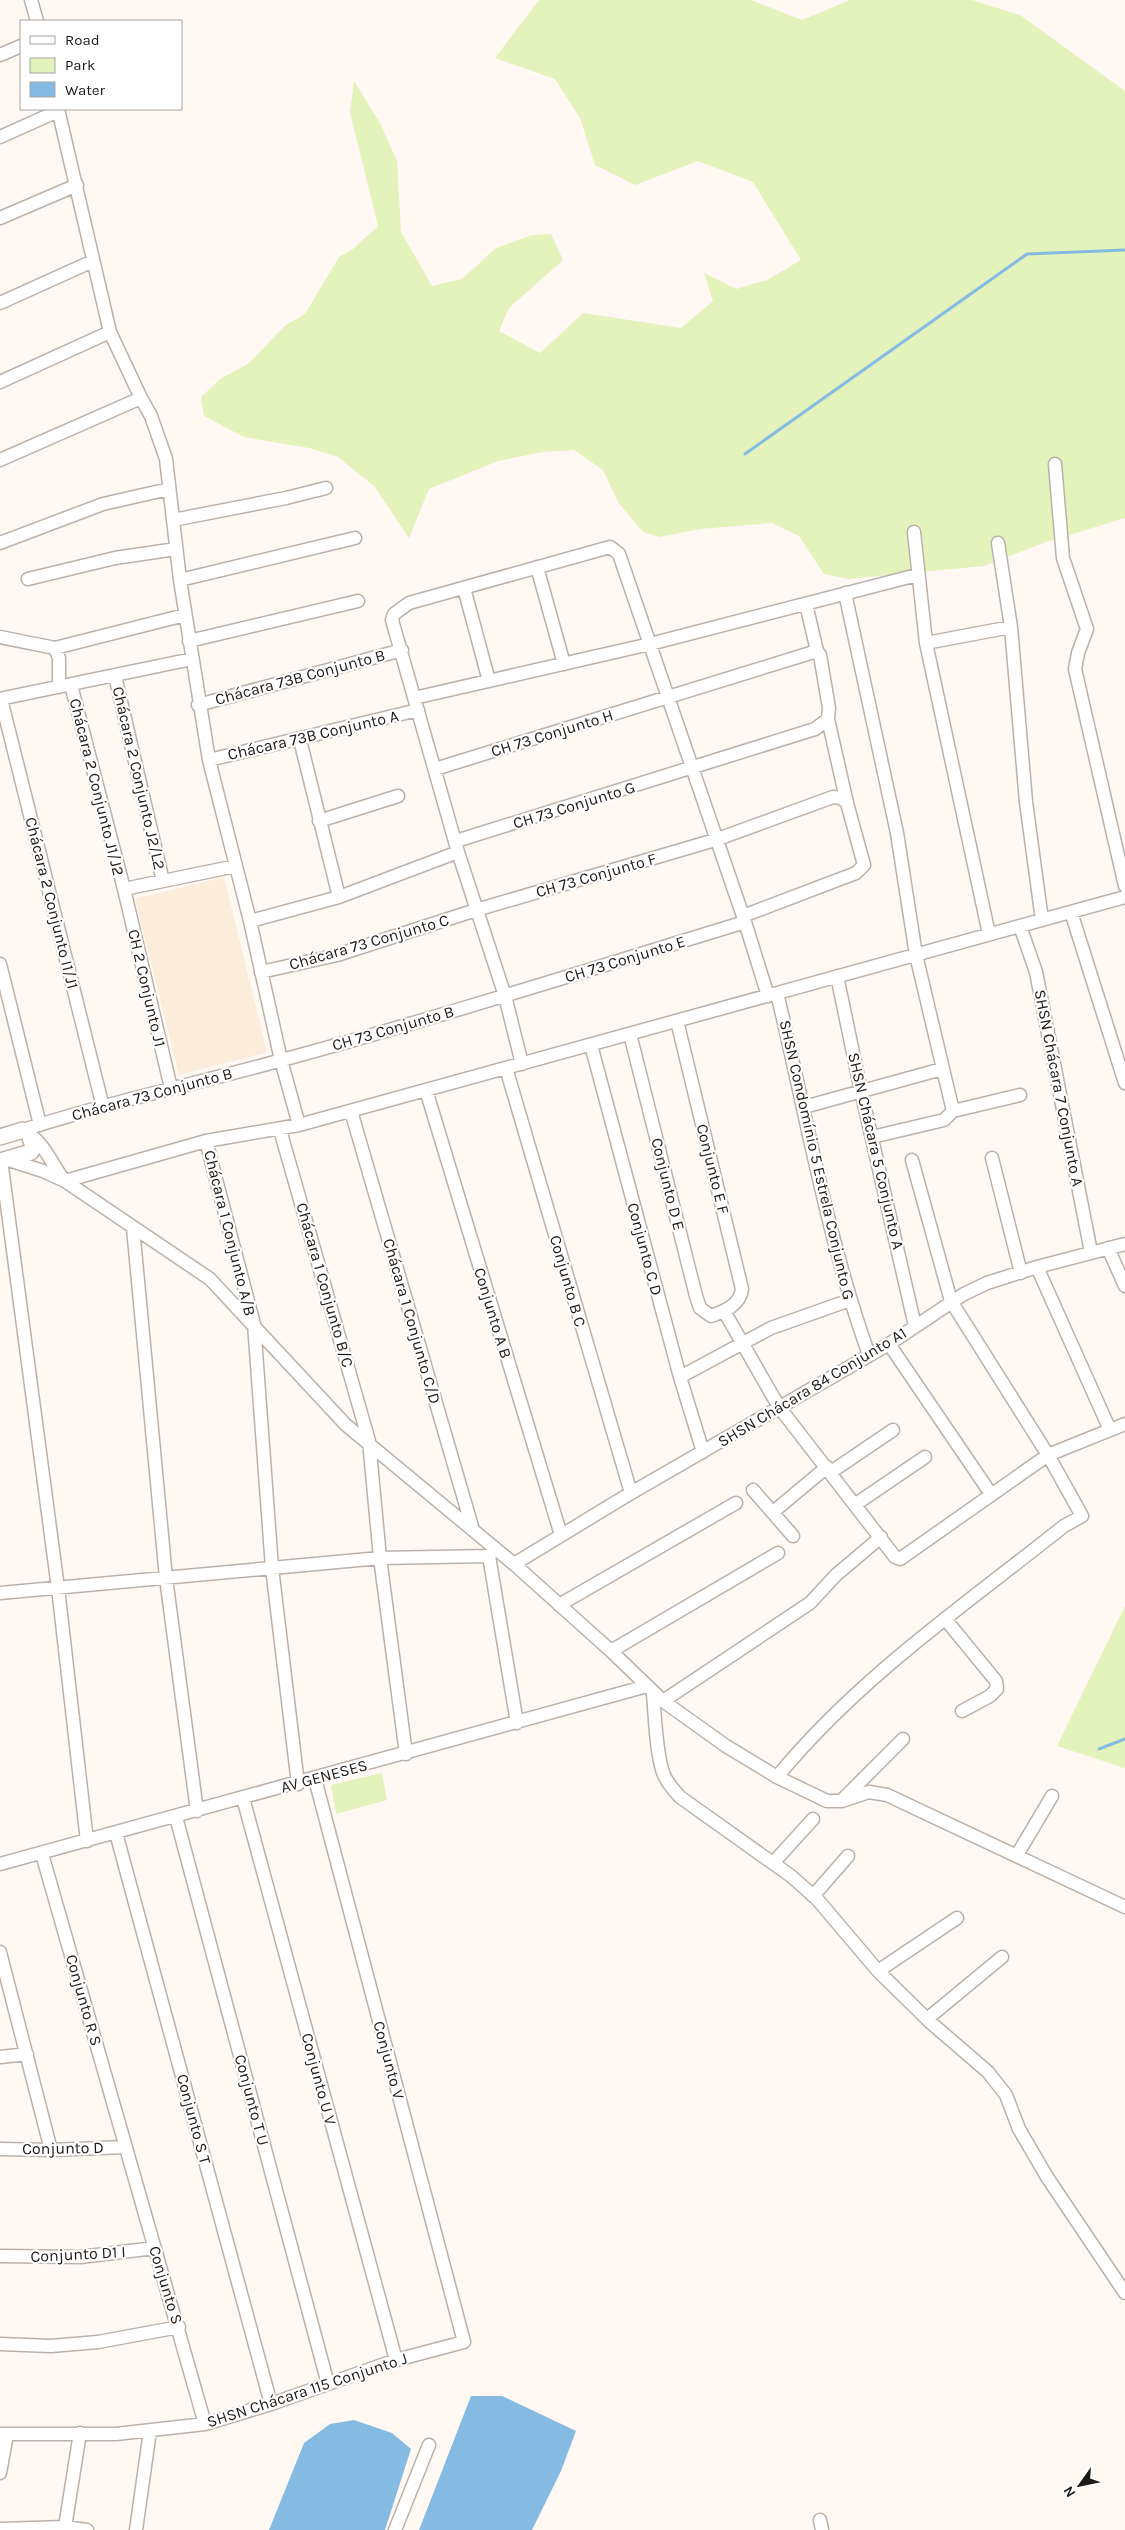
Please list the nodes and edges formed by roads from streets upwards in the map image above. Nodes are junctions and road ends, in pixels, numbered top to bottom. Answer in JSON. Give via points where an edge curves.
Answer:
{"nodes":[{"id":1,"x":31,"y":0,"type":"edge"},
{"id":2,"x":37,"y":20,"type":"edge"},
{"id":3,"x":20,"y":46,"type":"edge"},
{"id":4,"x":0,"y":55,"type":"edge"},
{"id":5,"x":58,"y":110,"type":"edge"},
{"id":6,"x":0,"y":137,"type":"edge"},
{"id":7,"x":77,"y":185,"type":"junction"},
{"id":8,"x":0,"y":218,"type":"edge"},
{"id":9,"x":93,"y":261,"type":"junction"},
{"id":10,"x":0,"y":303,"type":"edge"},
{"id":11,"x":110,"y":332,"type":"junction"},
{"id":12,"x":0,"y":382,"type":"edge"},
{"id":13,"x":141,"y":398,"type":"junction"},
{"id":14,"x":0,"y":460,"type":"edge"},
{"id":15,"x":1054,"y":464,"type":"dead end"},
{"id":16,"x":326,"y":488,"type":"dead end"},
{"id":17,"x":169,"y":489,"type":"junction"},
{"id":18,"x":173,"y":520,"type":"junction"},
{"id":19,"x":914,"y":532,"type":"dead end"},
{"id":20,"x":355,"y":538,"type":"dead end"},
{"id":21,"x":0,"y":543,"type":"edge"},
{"id":22,"x":998,"y":543,"type":"dead end"},
{"id":23,"x":176,"y":549,"type":"junction"},
{"id":24,"x":537,"y":567,"type":"junction"},
{"id":25,"x":917,"y":575,"type":"junction"},
{"id":26,"x":28,"y":579,"type":"dead end"},
{"id":27,"x":180,"y":580,"type":"junction"},
{"id":28,"x":464,"y":588,"type":"junction"},
{"id":29,"x":845,"y":593,"type":"junction"},
{"id":30,"x":358,"y":601,"type":"dead end"},
{"id":31,"x":806,"y":604,"type":"junction"},
{"id":32,"x":185,"y":615,"type":"junction"},
{"id":33,"x":1011,"y":627,"type":"junction"},
{"id":34,"x":0,"y":637,"type":"edge"},
{"id":35,"x":189,"y":641,"type":"junction"},
{"id":36,"x":926,"y":643,"type":"junction"},
{"id":37,"x":650,"y":644,"type":"junction"},
{"id":38,"x":55,"y":648,"type":"junction"},
{"id":39,"x":402,"y":650,"type":"junction"},
{"id":40,"x":817,"y":652,"type":"junction"},
{"id":41,"x":192,"y":659,"type":"junction"},
{"id":42,"x":564,"y":664,"type":"junction"},
{"id":43,"x":115,"y":676,"type":"junction"},
{"id":44,"x":488,"y":681,"type":"junction"},
{"id":45,"x":65,"y":686,"type":"junction"},
{"id":46,"x":668,"y":697,"type":"junction"},
{"id":47,"x":0,"y":699,"type":"edge"},
{"id":48,"x":416,"y":704,"type":"junction"},
{"id":49,"x":198,"y":705,"type":"junction"},
{"id":50,"x":828,"y":719,"type":"junction"},
{"id":51,"x":300,"y":740,"type":"junction"},
{"id":52,"x":208,"y":760,"type":"junction"},
{"id":53,"x":692,"y":768,"type":"junction"},
{"id":54,"x":435,"y":769,"type":"junction"},
{"id":55,"x":398,"y":796,"type":"dead end"},
{"id":56,"x":847,"y":803,"type":"junction"},
{"id":57,"x":318,"y":821,"type":"junction"},
{"id":58,"x":715,"y":840,"type":"junction"},
{"id":59,"x":457,"y":847,"type":"junction"},
{"id":60,"x":236,"y":866,"type":"junction"},
{"id":61,"x":163,"y":881,"type":"junction"},
{"id":62,"x":1125,"y":886,"type":"edge"},
{"id":63,"x":124,"y":889,"type":"junction"},
{"id":64,"x":339,"y":897,"type":"junction"},
{"id":65,"x":1125,"y":897,"type":"edge"},
{"id":66,"x":476,"y":910,"type":"junction"},
{"id":67,"x":1071,"y":912,"type":"junction"},
{"id":68,"x":744,"y":919,"type":"junction"},
{"id":69,"x":1042,"y":920,"type":"junction"},
{"id":70,"x":250,"y":921,"type":"junction"},
{"id":71,"x":1020,"y":926,"type":"junction"},
{"id":72,"x":989,"y":934,"type":"junction"},
{"id":73,"x":916,"y":955,"type":"junction"},
{"id":74,"x":0,"y":964,"type":"edge"},
{"id":75,"x":261,"y":972,"type":"junction"},
{"id":76,"x":837,"y":976,"type":"junction"},
{"id":77,"x":773,"y":994,"type":"junction"},
{"id":78,"x":505,"y":996,"type":"junction"},
{"id":79,"x":677,"y":1021,"type":"junction"},
{"id":80,"x":630,"y":1034,"type":"junction"},
{"id":81,"x":591,"y":1045,"type":"junction"},
{"id":82,"x":281,"y":1060,"type":"junction"},
{"id":83,"x":522,"y":1064,"type":"junction"},
{"id":84,"x":506,"y":1068,"type":"junction"},
{"id":85,"x":942,"y":1069,"type":"junction"},
{"id":86,"x":1125,"y":1083,"type":"edge"},
{"id":87,"x":171,"y":1088,"type":"junction"},
{"id":88,"x":426,"y":1090,"type":"junction"},
{"id":89,"x":861,"y":1092,"type":"junction"},
{"id":90,"x":1020,"y":1095,"type":"dead end"},
{"id":91,"x":103,"y":1107,"type":"junction"},
{"id":92,"x":804,"y":1107,"type":"junction"},
{"id":93,"x":351,"y":1111,"type":"junction"},
{"id":94,"x":953,"y":1111,"type":"junction"},
{"id":95,"x":299,"y":1126,"type":"junction"},
{"id":96,"x":31,"y":1130,"type":"junction"},
{"id":97,"x":280,"y":1130,"type":"junction"},
{"id":98,"x":0,"y":1137,"type":"edge"},
{"id":99,"x":872,"y":1137,"type":"junction"},
{"id":100,"x":206,"y":1141,"type":"junction"},
{"id":101,"x":992,"y":1158,"type":"dead end"},
{"id":102,"x":2,"y":1160,"type":"edge"},
{"id":103,"x":912,"y":1160,"type":"dead end"},
{"id":104,"x":65,"y":1181,"type":"junction"},
{"id":105,"x":133,"y":1228,"type":"junction"},
{"id":106,"x":1125,"y":1244,"type":"edge"},
{"id":107,"x":1108,"y":1248,"type":"junction"},
{"id":108,"x":1091,"y":1252,"type":"junction"},
{"id":109,"x":1037,"y":1267,"type":"junction"},
{"id":110,"x":1021,"y":1273,"type":"junction"},
{"id":111,"x":1125,"y":1286,"type":"edge"},
{"id":112,"x":850,"y":1300,"type":"junction"},
{"id":113,"x":951,"y":1301,"type":"junction"},
{"id":114,"x":724,"y":1311,"type":"junction"},
{"id":115,"x":254,"y":1324,"type":"junction"},
{"id":116,"x":915,"y":1326,"type":"junction"},
{"id":117,"x":889,"y":1344,"type":"junction"},
{"id":118,"x":743,"y":1345,"type":"junction"},
{"id":119,"x":869,"y":1355,"type":"junction"},
{"id":120,"x":680,"y":1378,"type":"junction"},
{"id":121,"x":779,"y":1406,"type":"junction"},
{"id":122,"x":1125,"y":1424,"type":"edge"},
{"id":123,"x":893,"y":1430,"type":"dead end"},
{"id":124,"x":1110,"y":1430,"type":"junction"},
{"id":125,"x":369,"y":1441,"type":"junction"},
{"id":126,"x":703,"y":1452,"type":"junction"},
{"id":127,"x":1048,"y":1455,"type":"junction"},
{"id":128,"x":925,"y":1457,"type":"dead end"},
{"id":129,"x":829,"y":1470,"type":"junction"},
{"id":130,"x":753,"y":1490,"type":"dead end"},
{"id":131,"x":631,"y":1493,"type":"junction"},
{"id":132,"x":991,"y":1494,"type":"junction"},
{"id":133,"x":736,"y":1504,"type":"dead end"},
{"id":134,"x":856,"y":1504,"type":"junction"},
{"id":135,"x":772,"y":1512,"type":"junction"},
{"id":136,"x":473,"y":1530,"type":"junction"},
{"id":137,"x":561,"y":1535,"type":"junction"},
{"id":138,"x":793,"y":1536,"type":"dead end"},
{"id":139,"x":882,"y":1537,"type":"junction"},
{"id":140,"x":492,"y":1552,"type":"junction"},
{"id":141,"x":778,"y":1553,"type":"dead end"},
{"id":142,"x":380,"y":1558,"type":"junction"},
{"id":143,"x":514,"y":1564,"type":"junction"},
{"id":144,"x":272,"y":1568,"type":"junction"},
{"id":145,"x":166,"y":1578,"type":"junction"},
{"id":146,"x":58,"y":1588,"type":"junction"},
{"id":147,"x":0,"y":1593,"type":"edge"},
{"id":148,"x":559,"y":1605,"type":"junction"},
{"id":149,"x":946,"y":1620,"type":"junction"},
{"id":150,"x":611,"y":1651,"type":"junction"},
{"id":151,"x":654,"y":1694,"type":"junction"},
{"id":152,"x":962,"y":1711,"type":"dead end"},
{"id":153,"x":517,"y":1724,"type":"junction"},
{"id":154,"x":904,"y":1739,"type":"dead end"},
{"id":155,"x":406,"y":1754,"type":"junction"},
{"id":156,"x":777,"y":1777,"type":"junction"},
{"id":157,"x":315,"y":1779,"type":"junction"},
{"id":158,"x":298,"y":1784,"type":"junction"},
{"id":159,"x":1052,"y":1796,"type":"dead end"},
{"id":160,"x":243,"y":1798,"type":"junction"},
{"id":161,"x":842,"y":1801,"type":"junction"},
{"id":162,"x":196,"y":1811,"type":"junction"},
{"id":163,"x":176,"y":1817,"type":"junction"},
{"id":164,"x":813,"y":1819,"type":"dead end"},
{"id":165,"x":116,"y":1833,"type":"junction"},
{"id":166,"x":88,"y":1841,"type":"junction"},
{"id":167,"x":42,"y":1854,"type":"junction"},
{"id":168,"x":1017,"y":1855,"type":"junction"},
{"id":169,"x":848,"y":1856,"type":"dead end"},
{"id":170,"x":0,"y":1864,"type":"edge"},
{"id":171,"x":773,"y":1864,"type":"junction"},
{"id":172,"x":813,"y":1896,"type":"junction"},
{"id":173,"x":1125,"y":1907,"type":"edge"},
{"id":174,"x":957,"y":1918,"type":"dead end"},
{"id":175,"x":0,"y":1952,"type":"edge"},
{"id":176,"x":1002,"y":1957,"type":"dead end"},
{"id":177,"x":878,"y":1971,"type":"junction"},
{"id":178,"x":927,"y":2019,"type":"junction"},
{"id":179,"x":27,"y":2054,"type":"junction"},
{"id":180,"x":0,"y":2057,"type":"edge"},
{"id":181,"x":126,"y":2147,"type":"junction"},
{"id":182,"x":0,"y":2149,"type":"edge"},
{"id":183,"x":52,"y":2150,"type":"junction"},
{"id":184,"x":156,"y":2248,"type":"junction"},
{"id":185,"x":0,"y":2256,"type":"edge"},
{"id":186,"x":1125,"y":2293,"type":"edge"},
{"id":187,"x":179,"y":2327,"type":"junction"},
{"id":188,"x":464,"y":2342,"type":"joint"},
{"id":189,"x":0,"y":2344,"type":"edge"},
{"id":190,"x":396,"y":2360,"type":"junction"},
{"id":191,"x":328,"y":2384,"type":"junction"},
{"id":192,"x":271,"y":2404,"type":"junction"},
{"id":193,"x":205,"y":2424,"type":"junction"},
{"id":194,"x":150,"y":2431,"type":"junction"},
{"id":195,"x":80,"y":2433,"type":"junction"},
{"id":196,"x":4,"y":2434,"type":"edge"},
{"id":197,"x":429,"y":2445,"type":"dead end"},
{"id":198,"x":0,"y":2473,"type":"edge"},
{"id":199,"x":65,"y":2527,"type":"junction"},
{"id":200,"x":0,"y":2529,"type":"edge"},
{"id":201,"x":87,"y":2530,"type":"edge"},
{"id":202,"x":136,"y":2530,"type":"edge"},
{"id":203,"x":395,"y":2530,"type":"edge"}],
"edges":[{"from":1,"to":2,"type":"street"},
{"from":3,"to":4,"type":"street"},
{"from":5,"to":6,"type":"street"},
{"from":5,"to":7,"type":"street"},
{"from":7,"to":8,"type":"street"},
{"from":7,"to":9,"type":"street"},
{"from":9,"to":10,"type":"street"},
{"from":9,"to":11,"type":"street"},
{"from":11,"to":12,"type":"street"},
{"from":11,"to":13,"type":"street"},
{"from":13,"to":14,"type":"street"},
{"from":13,"to":17,"type":"street","via":[[166,459]]},
{"from":15,"to":62,"type":"street","via":[[1063,558],[1087,629],[1075,669]]},
{"from":16,"to":18,"type":"street"},
{"from":17,"to":18,"type":"street"},
{"from":17,"to":21,"type":"street","via":[[103,504]]},
{"from":18,"to":23,"type":"street"},
{"from":19,"to":25,"type":"street"},
{"from":20,"to":27,"type":"street"},
{"from":22,"to":33,"type":"street"},
{"from":23,"to":26,"type":"street","via":[[115,558]]},
{"from":23,"to":27,"type":"street"},
{"from":24,"to":28,"type":"street"},
{"from":24,"to":37,"type":"street","name":"SHSN Condomínio 5 Estrela Conjunto G","via":[[610,547],[619,554]]},
{"from":24,"to":42,"type":"street"},
{"from":25,"to":29,"type":"street","name":"Chácara 73B Conjunto A"},
{"from":25,"to":36,"type":"street"},
{"from":27,"to":32,"type":"street"},
{"from":28,"to":39,"type":"street","via":[[409,603],[394,614],[392,620]]},
{"from":28,"to":44,"type":"street"},
{"from":29,"to":31,"type":"street","name":"Chácara 73B Conjunto A"},
{"from":29,"to":73,"type":"street","via":[[897,833]]},
{"from":30,"to":35,"type":"street"},
{"from":31,"to":37,"type":"street","name":"Chácara 73B Conjunto A"},
{"from":31,"to":40,"type":"street"},
{"from":32,"to":35,"type":"street"},
{"from":32,"to":38,"type":"street"},
{"from":33,"to":36,"type":"street"},
{"from":33,"to":69,"type":"street","via":[[1026,802]]},
{"from":34,"to":38,"type":"street"},
{"from":35,"to":41,"type":"street"},
{"from":36,"to":72,"type":"street"},
{"from":37,"to":42,"type":"street","name":"Chácara 73B Conjunto A"},
{"from":37,"to":46,"type":"street","name":"SHSN Condomínio 5 Estrela Conjunto G"},
{"from":38,"to":45,"type":"street","name":"Chácara 2 Conjunto J1/J2"},
{"from":39,"to":48,"type":"street"},
{"from":39,"to":49,"type":"street","name":"Chácara 73B Conjunto B"},
{"from":40,"to":46,"type":"street","name":"CH 73 Conjunto H"},
{"from":40,"to":50,"type":"street"},
{"from":41,"to":43,"type":"street"},
{"from":41,"to":49,"type":"street"},
{"from":42,"to":44,"type":"street","name":"Chácara 73B Conjunto A"},
{"from":43,"to":45,"type":"street"},
{"from":43,"to":61,"type":"street","name":"Chácara 2 Conjunto J2/L2"},
{"from":44,"to":48,"type":"street","name":"Chácara 73B Conjunto A"},
{"from":45,"to":47,"type":"street"},
{"from":45,"to":63,"type":"street","name":"Chácara 2 Conjunto J1/J2"},
{"from":46,"to":53,"type":"street","name":"SHSN Condomínio 5 Estrela Conjunto G"},
{"from":46,"to":54,"type":"street","name":"CH 73 Conjunto H"},
{"from":47,"to":91,"type":"street","name":"Chácara 2 Conjunto I1/J1"},
{"from":48,"to":51,"type":"street","name":"Chácara 73B Conjunto A"},
{"from":48,"to":54,"type":"street"},
{"from":49,"to":52,"type":"street"},
{"from":50,"to":53,"type":"street","name":"CH 73 Conjunto G","via":[[815,729]]},
{"from":50,"to":56,"type":"street"},
{"from":51,"to":52,"type":"street","name":"Chácara 73B Conjunto A"},
{"from":51,"to":57,"type":"street"},
{"from":52,"to":60,"type":"street"},
{"from":53,"to":58,"type":"street","name":"SHSN Condomínio 5 Estrela Conjunto G"},
{"from":53,"to":59,"type":"street","name":"CH 73 Conjunto G"},
{"from":54,"to":59,"type":"street"},
{"from":55,"to":57,"type":"street"},
{"from":56,"to":58,"type":"street","name":"CH 73 Conjunto F","via":[[833,797]]},
{"from":56,"to":68,"type":"street","name":"CH 73 Conjunto E","via":[[863,857],[862,868]]},
{"from":57,"to":64,"type":"street"},
{"from":58,"to":66,"type":"street","name":"CH 73 Conjunto F"},
{"from":58,"to":68,"type":"street","name":"SHSN Condomínio 5 Estrela Conjunto G"},
{"from":59,"to":64,"type":"street","name":"CH 73 Conjunto G"},
{"from":59,"to":66,"type":"street"},
{"from":60,"to":61,"type":"street"},
{"from":60,"to":70,"type":"street"},
{"from":61,"to":63,"type":"street"},
{"from":63,"to":87,"type":"street","name":"CH 2 Conjunto J1"},
{"from":64,"to":70,"type":"street","name":"CH 73 Conjunto G"},
{"from":65,"to":67,"type":"street"},
{"from":66,"to":75,"type":"street","name":"Chácara 73 Conjunto C","via":[[337,955]]},
{"from":66,"to":78,"type":"street"},
{"from":67,"to":69,"type":"street"},
{"from":67,"to":86,"type":"street"},
{"from":68,"to":77,"type":"street","name":"SHSN Condomínio 5 Estrela Conjunto G"},
{"from":68,"to":78,"type":"street","name":"CH 73 Conjunto E"},
{"from":69,"to":71,"type":"street"},
{"from":70,"to":75,"type":"street"},
{"from":71,"to":72,"type":"street"},
{"from":71,"to":108,"type":"street","name":"SHSN Chácara 7 Conjunto A","via":[[1036,972]]},
{"from":72,"to":73,"type":"street"},
{"from":73,"to":76,"type":"street"},
{"from":73,"to":85,"type":"street"},
{"from":74,"to":96,"type":"street"},
{"from":75,"to":82,"type":"street"},
{"from":76,"to":77,"type":"street"},
{"from":76,"to":89,"type":"street","name":"SHSN Chácara 5 Conjunto A"},
{"from":77,"to":79,"type":"street"},
{"from":77,"to":92,"type":"street","name":"SHSN Condomínio 5 Estrela Conjunto G"},
{"from":78,"to":82,"type":"street","name":"CH 73 Conjunto B"},
{"from":78,"to":83,"type":"street"},
{"from":79,"to":80,"type":"street"},
{"from":79,"to":114,"type":"street","name":"Conjunto E F","via":[[742,1289],[738,1301]]},
{"from":80,"to":81,"type":"street"},
{"from":80,"to":114,"type":"street","name":"Conjunto D E","via":[[700,1308],[711,1316]]},
{"from":81,"to":83,"type":"street"},
{"from":81,"to":120,"type":"street","name":"Conjunto C D"},
{"from":82,"to":87,"type":"street","name":"Chácara 73 Conjunto B"},
{"from":82,"to":95,"type":"street"},
{"from":83,"to":84,"type":"street"},
{"from":84,"to":88,"type":"street"},
{"from":84,"to":131,"type":"street","name":"Conjunto B C"},
{"from":85,"to":89,"type":"street"},
{"from":85,"to":94,"type":"street"},
{"from":87,"to":91,"type":"street","name":"Chácara 73 Conjunto B"},
{"from":88,"to":93,"type":"street"},
{"from":88,"to":137,"type":"street","name":"Conjunto A B"},
{"from":89,"to":92,"type":"street"},
{"from":89,"to":99,"type":"street","name":"SHSN Chácara 5 Conjunto A"},
{"from":90,"to":94,"type":"street"},
{"from":91,"to":96,"type":"street","name":"Chácara 73 Conjunto B"},
{"from":92,"to":112,"type":"street","name":"SHSN Condomínio 5 Estrela Conjunto G"},
{"from":93,"to":95,"type":"street"},
{"from":93,"to":136,"type":"street","name":"Chácara 1 Conjunto C/D"},
{"from":94,"to":99,"type":"street","via":[[944,1120]]},
{"from":95,"to":97,"type":"street"},
{"from":96,"to":98,"type":"street"},
{"from":96,"to":102,"type":"street","via":[[31,1152]]},
{"from":96,"to":104,"type":"street"},
{"from":97,"to":100,"type":"street"},
{"from":97,"to":125,"type":"street","name":"Chácara 1 Conjunto B/C"},
{"from":99,"to":116,"type":"street","name":"SHSN Chácara 5 Conjunto A"},
{"from":100,"to":104,"type":"street"},
{"from":100,"to":115,"type":"street","name":"Chácara 1 Conjunto A/B"},
{"from":101,"to":110,"type":"street"},
{"from":102,"to":104,"type":"street","via":[[43,1171]]},
{"from":102,"to":146,"type":"street"},
{"from":103,"to":113,"type":"street"},
{"from":104,"to":105,"type":"street"},
{"from":105,"to":115,"type":"street","via":[[210,1279]]},
{"from":105,"to":145,"type":"street"},
{"from":106,"to":107,"type":"street","name":"SHSN Chácara 84 Conjunto A1"},
{"from":107,"to":108,"type":"street","name":"SHSN Chácara 84 Conjunto A1"},
{"from":107,"to":111,"type":"street"},
{"from":108,"to":109,"type":"street","name":"SHSN Chácara 84 Conjunto A1"},
{"from":109,"to":110,"type":"street","name":"SHSN Chácara 84 Conjunto A1"},
{"from":109,"to":124,"type":"street"},
{"from":110,"to":113,"type":"street","name":"SHSN Chácara 84 Conjunto A1","via":[[987,1283]]},
{"from":112,"to":118,"type":"street","via":[[792,1320]]},
{"from":112,"to":119,"type":"street","name":"SHSN Condomínio 5 Estrela Conjunto G"},
{"from":113,"to":116,"type":"street","name":"SHSN Chácara 84 Conjunto A1"},
{"from":113,"to":127,"type":"street"},
{"from":114,"to":118,"type":"street"},
{"from":115,"to":125,"type":"street","via":[[326,1405]]},
{"from":115,"to":144,"type":"street","name":"Chácara 1 Conjunto A/B"},
{"from":116,"to":117,"type":"street","name":"SHSN Chácara 84 Conjunto A1"},
{"from":117,"to":119,"type":"street","name":"SHSN Chácara 84 Conjunto A1"},
{"from":117,"to":132,"type":"street"},
{"from":118,"to":120,"type":"street"},
{"from":118,"to":121,"type":"street"},
{"from":119,"to":121,"type":"street","name":"SHSN Chácara 84 Conjunto A1"},
{"from":120,"to":126,"type":"street","name":"Conjunto C D"},
{"from":121,"to":126,"type":"street","name":"SHSN Chácara 84 Conjunto A1"},
{"from":121,"to":129,"type":"street"},
{"from":122,"to":124,"type":"street"},
{"from":123,"to":129,"type":"street"},
{"from":124,"to":127,"type":"street"},
{"from":125,"to":136,"type":"street"},
{"from":125,"to":142,"type":"street","name":"Chácara 1 Conjunto B/C"},
{"from":126,"to":131,"type":"street","name":"SHSN Chácara 84 Conjunto A1"},
{"from":127,"to":132,"type":"street"},
{"from":127,"to":149,"type":"street","via":[[1082,1516],[1064,1526]]},
{"from":128,"to":134,"type":"street"},
{"from":129,"to":134,"type":"street"},
{"from":129,"to":135,"type":"street"},
{"from":130,"to":135,"type":"street"},
{"from":131,"to":137,"type":"street","name":"SHSN Chácara 84 Conjunto A1"},
{"from":132,"to":139,"type":"street","via":[[900,1559],[895,1557]]},
{"from":133,"to":148,"type":"street"},
{"from":134,"to":139,"type":"street"},
{"from":135,"to":138,"type":"street"},
{"from":136,"to":140,"type":"street"},
{"from":137,"to":143,"type":"street","name":"SHSN Chácara 84 Conjunto A1"},
{"from":139,"to":151,"type":"street","name":"AV GENESES","via":[[810,1603]]},
{"from":140,"to":142,"type":"street"},
{"from":140,"to":143,"type":"street"},
{"from":140,"to":153,"type":"street"},
{"from":141,"to":150,"type":"street"},
{"from":142,"to":144,"type":"street"},
{"from":142,"to":155,"type":"street","name":"Chácara 1 Conjunto B/C"},
{"from":143,"to":148,"type":"street"},
{"from":144,"to":145,"type":"street"},
{"from":144,"to":158,"type":"street","name":"Chácara 1 Conjunto A/B"},
{"from":145,"to":146,"type":"street"},
{"from":145,"to":162,"type":"street"},
{"from":146,"to":147,"type":"street"},
{"from":146,"to":166,"type":"street"},
{"from":148,"to":150,"type":"street"},
{"from":149,"to":152,"type":"street","via":[[996,1681],[997,1688],[990,1696]]},
{"from":149,"to":156,"type":"street","via":[[859,1691]]},
{"from":150,"to":151,"type":"street"},
{"from":151,"to":153,"type":"street","name":"AV GENESES"},
{"from":151,"to":156,"type":"street","via":[[726,1746]]},
{"from":151,"to":171,"type":"street","via":[[660,1760],[668,1783],[680,1797]]},
{"from":153,"to":155,"type":"street","name":"AV GENESES"},
{"from":154,"to":161,"type":"street"},
{"from":155,"to":157,"type":"street","name":"AV GENESES"},
{"from":156,"to":161,"type":"street","via":[[827,1801]]},
{"from":157,"to":158,"type":"street","name":"AV GENESES"},
{"from":157,"to":188,"type":"street","name":"Conjunto V"},
{"from":158,"to":160,"type":"street","name":"AV GENESES"},
{"from":159,"to":168,"type":"street"},
{"from":160,"to":162,"type":"street","name":"AV GENESES"},
{"from":160,"to":190,"type":"street","name":"Conjunto U V"},
{"from":161,"to":168,"type":"street","via":[[869,1792],[887,1795]]},
{"from":162,"to":163,"type":"street","name":"AV GENESES"},
{"from":163,"to":165,"type":"street","name":"AV GENESES"},
{"from":163,"to":191,"type":"street","name":"Conjunto T U"},
{"from":164,"to":171,"type":"street"},
{"from":165,"to":166,"type":"street","name":"AV GENESES"},
{"from":165,"to":192,"type":"street","name":"Conjunto S T"},
{"from":166,"to":167,"type":"street","name":"AV GENESES"},
{"from":167,"to":170,"type":"street","name":"AV GENESES"},
{"from":167,"to":181,"type":"street","name":"Conjunto R S"},
{"from":168,"to":173,"type":"street"},
{"from":169,"to":172,"type":"street"},
{"from":171,"to":172,"type":"street"},
{"from":172,"to":177,"type":"street"},
{"from":174,"to":177,"type":"street"},
{"from":175,"to":179,"type":"street"},
{"from":176,"to":178,"type":"street"},
{"from":177,"to":178,"type":"street"},
{"from":178,"to":186,"type":"street","via":[[1001,2087],[1038,2162]]},
{"from":179,"to":180,"type":"street"},
{"from":179,"to":183,"type":"street"},
{"from":181,"to":183,"type":"street","name":"Conjunto D"},
{"from":181,"to":184,"type":"street","name":"Conjunto S"},
{"from":182,"to":183,"type":"street","name":"Conjunto D"},
{"from":184,"to":185,"type":"street","name":"Conjunto D1 I","via":[[70,2257]]},
{"from":184,"to":187,"type":"street","name":"Conjunto S"},
{"from":187,"to":189,"type":"street","via":[[98,2342],[51,2346]]},
{"from":187,"to":193,"type":"street","name":"Conjunto S"},
{"from":188,"to":190,"type":"street","name":"SHSN Chácara 115 Conjunto J"},
{"from":190,"to":191,"type":"street","name":"SHSN Chácara 115 Conjunto J"},
{"from":191,"to":192,"type":"street","name":"SHSN Chácara 115 Conjunto J"},
{"from":192,"to":193,"type":"street","name":"SHSN Chácara 115 Conjunto J"},
{"from":193,"to":194,"type":"street","name":"SHSN Chácara 115 Conjunto J"},
{"from":194,"to":195,"type":"street","name":"SHSN Chácara 115 Conjunto J"},
{"from":194,"to":202,"type":"street"},
{"from":195,"to":196,"type":"street","name":"SHSN Chácara 115 Conjunto J"},
{"from":195,"to":199,"type":"street"},
{"from":196,"to":198,"type":"street"},
{"from":197,"to":203,"type":"street"},
{"from":199,"to":200,"type":"street"},
{"from":199,"to":201,"type":"street"}]}
